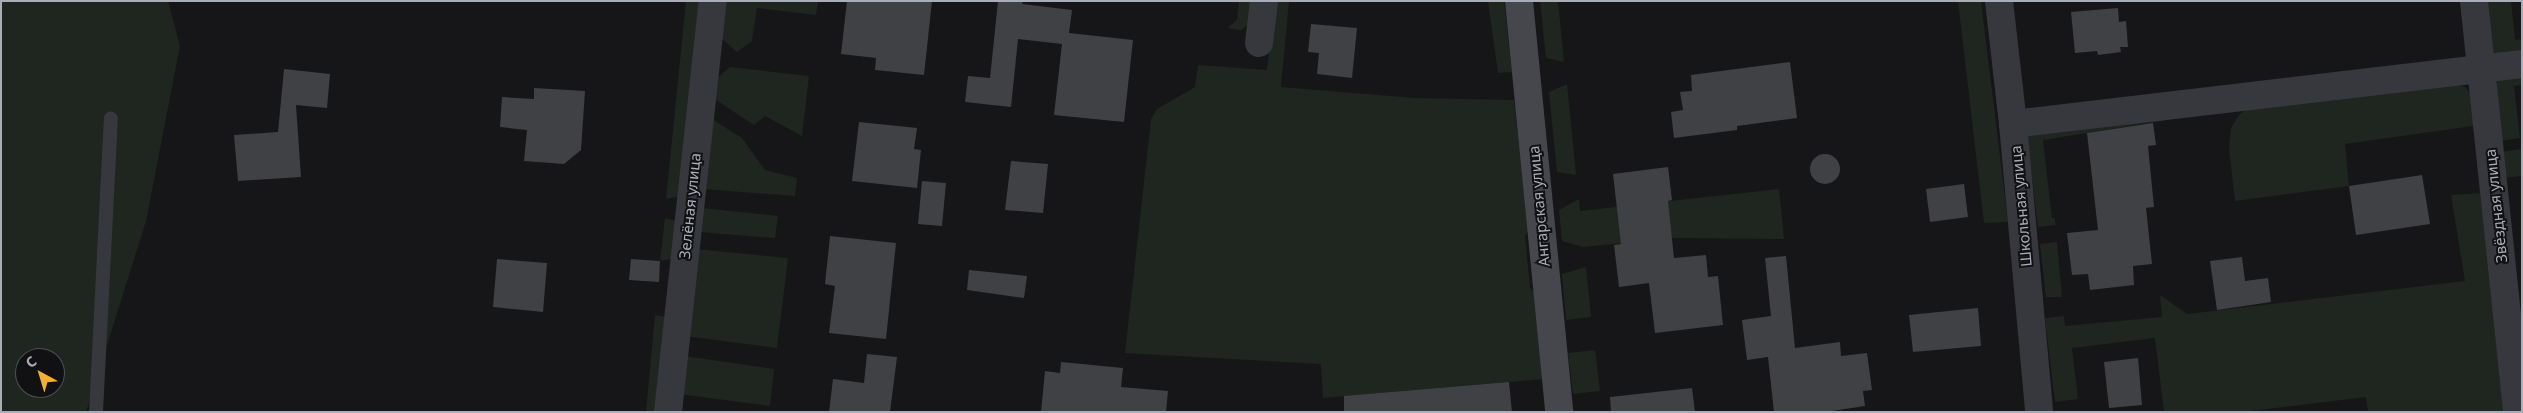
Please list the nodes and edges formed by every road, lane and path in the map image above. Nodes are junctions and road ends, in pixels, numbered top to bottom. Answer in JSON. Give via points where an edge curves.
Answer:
{"nodes":[{"id":1,"x":713,"y":1,"type":"edge"},
{"id":2,"x":1264,"y":1,"type":"edge"},
{"id":3,"x":1519,"y":1,"type":"edge"},
{"id":4,"x":1999,"y":1,"type":"edge"},
{"id":5,"x":2474,"y":1,"type":"edge"},
{"id":6,"x":1259,"y":43,"type":"dead end"},
{"id":7,"x":2522,"y":64,"type":"edge"},
{"id":8,"x":2482,"y":68,"type":"junction"},
{"id":9,"x":111,"y":118,"type":"dead end"},
{"id":10,"x":2014,"y":124,"type":"junction"},
{"id":11,"x":96,"y":412,"type":"edge"},
{"id":12,"x":668,"y":412,"type":"edge"},
{"id":13,"x":1559,"y":412,"type":"edge"},
{"id":14,"x":2039,"y":412,"type":"edge"},
{"id":15,"x":2517,"y":412,"type":"edge"}],
"edges":[{"from":1,"to":12,"type":"street","name":"Зелёная улица"},
{"from":2,"to":6,"type":"street"},
{"from":3,"to":13,"type":"street","name":"Ангарская улица"},
{"from":4,"to":10,"type":"street","name":"Школьная улица"},
{"from":5,"to":8,"type":"street","name":"Звёздная улица"},
{"from":7,"to":8,"type":"street"},
{"from":8,"to":10,"type":"street"},
{"from":8,"to":15,"type":"street","name":"Звёздная улица"},
{"from":9,"to":11,"type":"lane"},
{"from":10,"to":14,"type":"street","name":"Школьная улица"}]}
